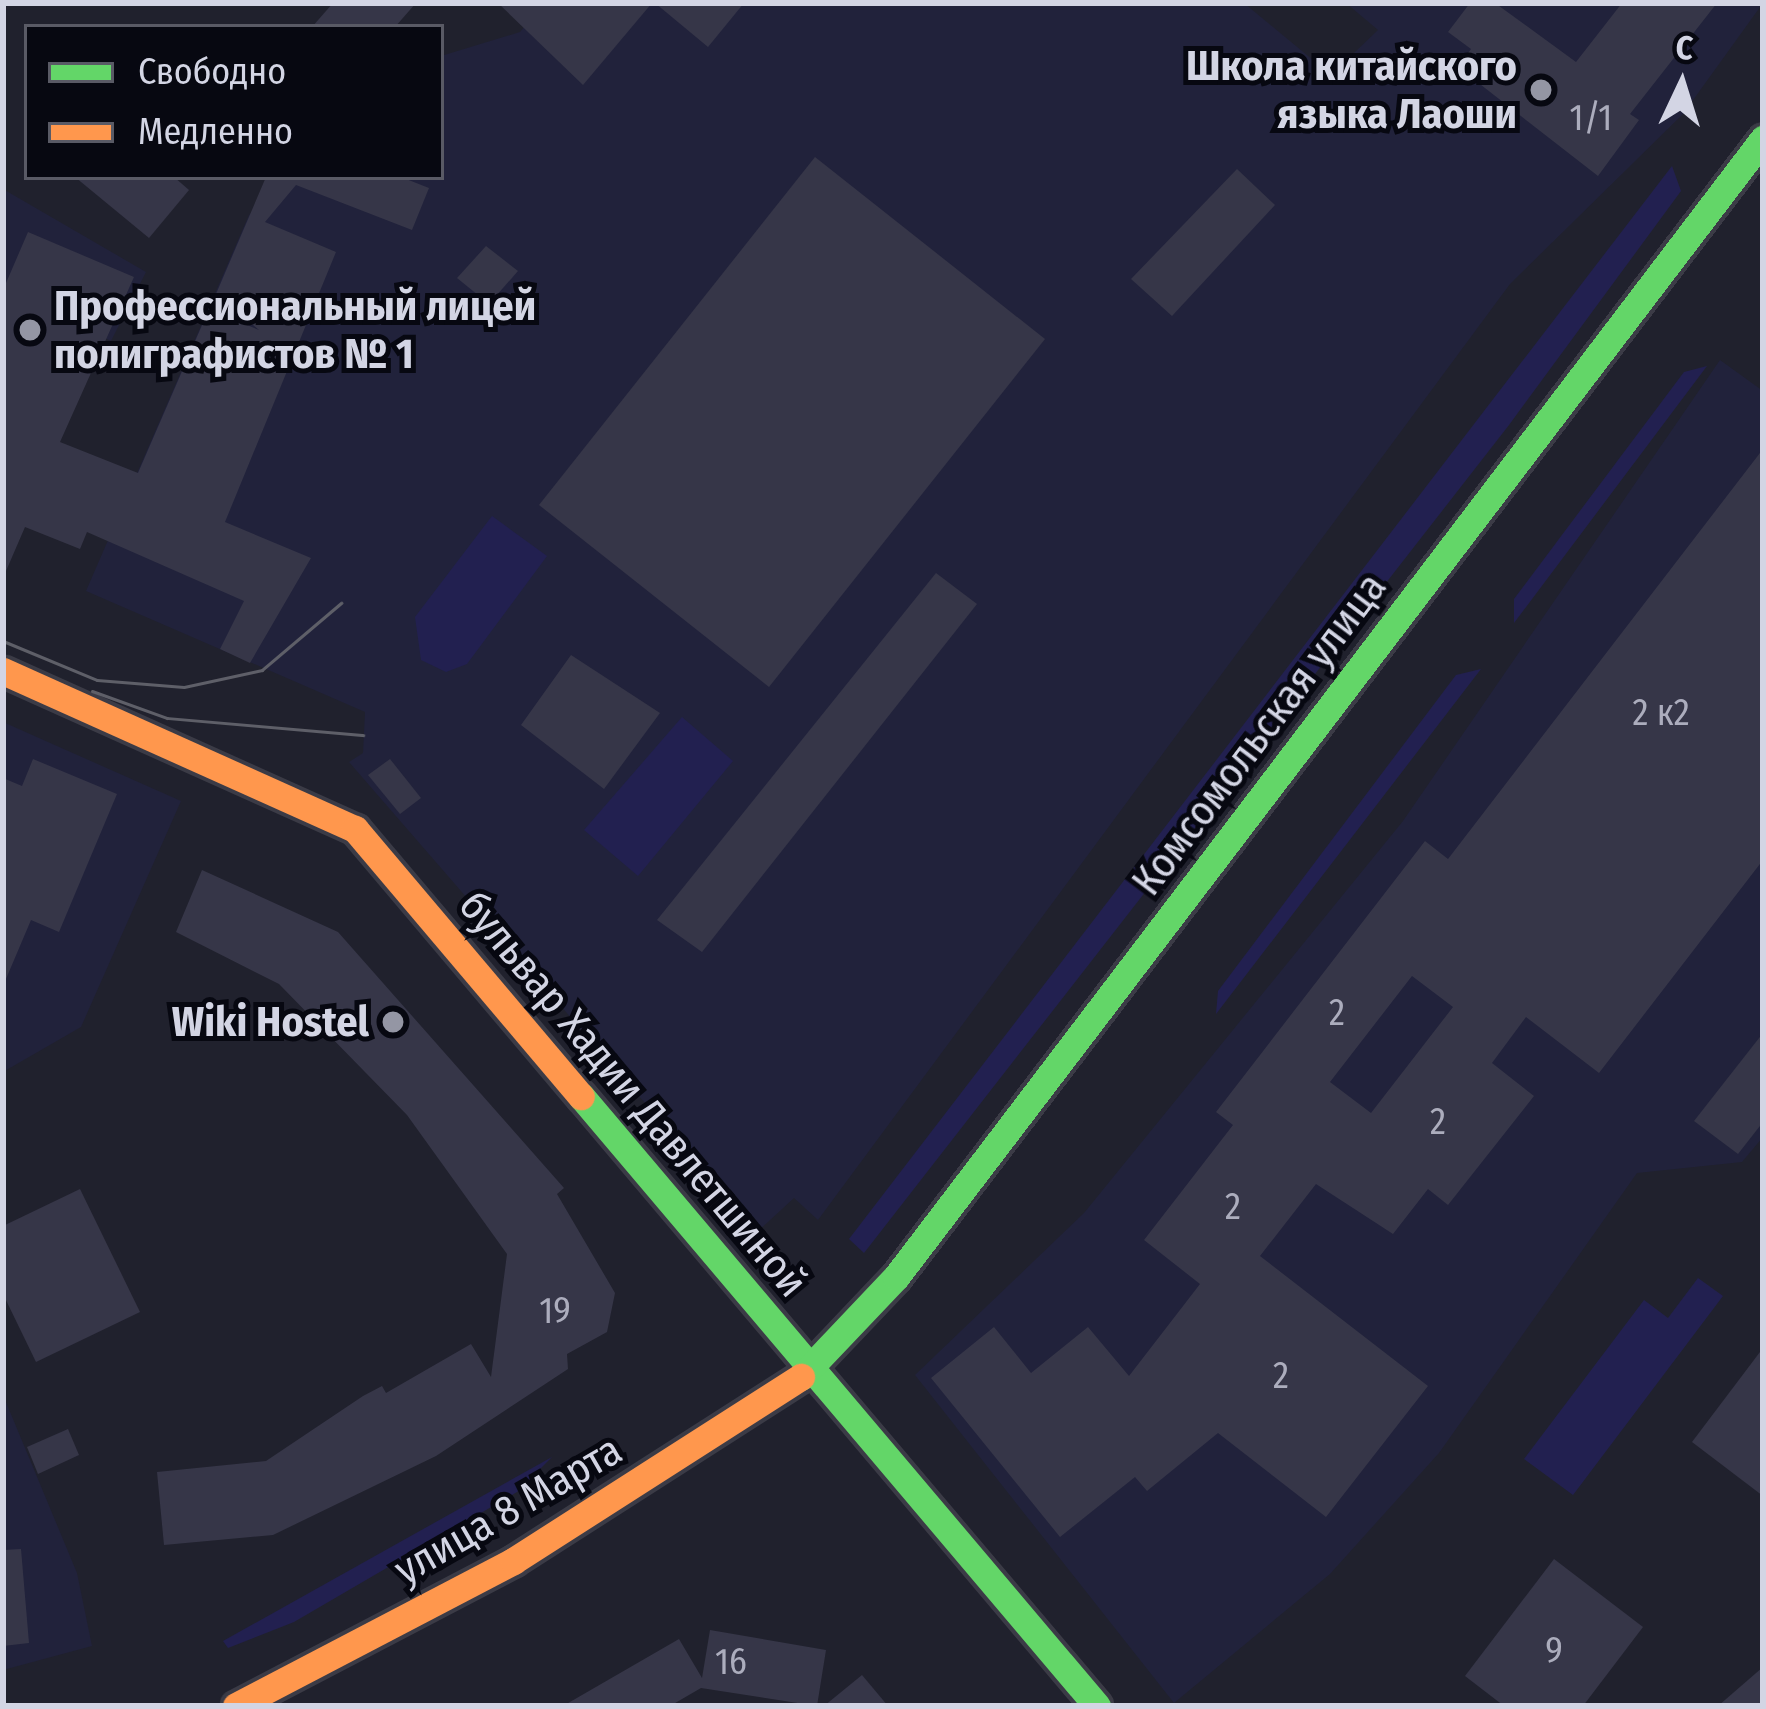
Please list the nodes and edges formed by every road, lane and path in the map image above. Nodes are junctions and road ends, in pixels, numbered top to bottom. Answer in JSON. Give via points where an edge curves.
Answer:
{"nodes":[{"id":1,"x":1763,"y":139,"type":"edge"},
{"id":2,"x":3,"y":670,"type":"edge"},
{"id":3,"x":812,"y":1370,"type":"junction"},
{"id":4,"x":236,"y":1706,"type":"edge"},
{"id":5,"x":1097,"y":1706,"type":"edge"}],
"edges":[{"from":1,"to":3,"type":"main road","name":"Комсомольская улица","via":[[1111,1000],[896,1277]]},
{"from":2,"to":3,"type":"main road","name":"бульвар Хадии Давлетшиной","via":[[355,829]]},
{"from":3,"to":4,"type":"main road","name":"улица 8 Марта","via":[[513,1561]]},
{"from":3,"to":5,"type":"main road","name":"бульвар Хадии Давлетшиной"}]}
